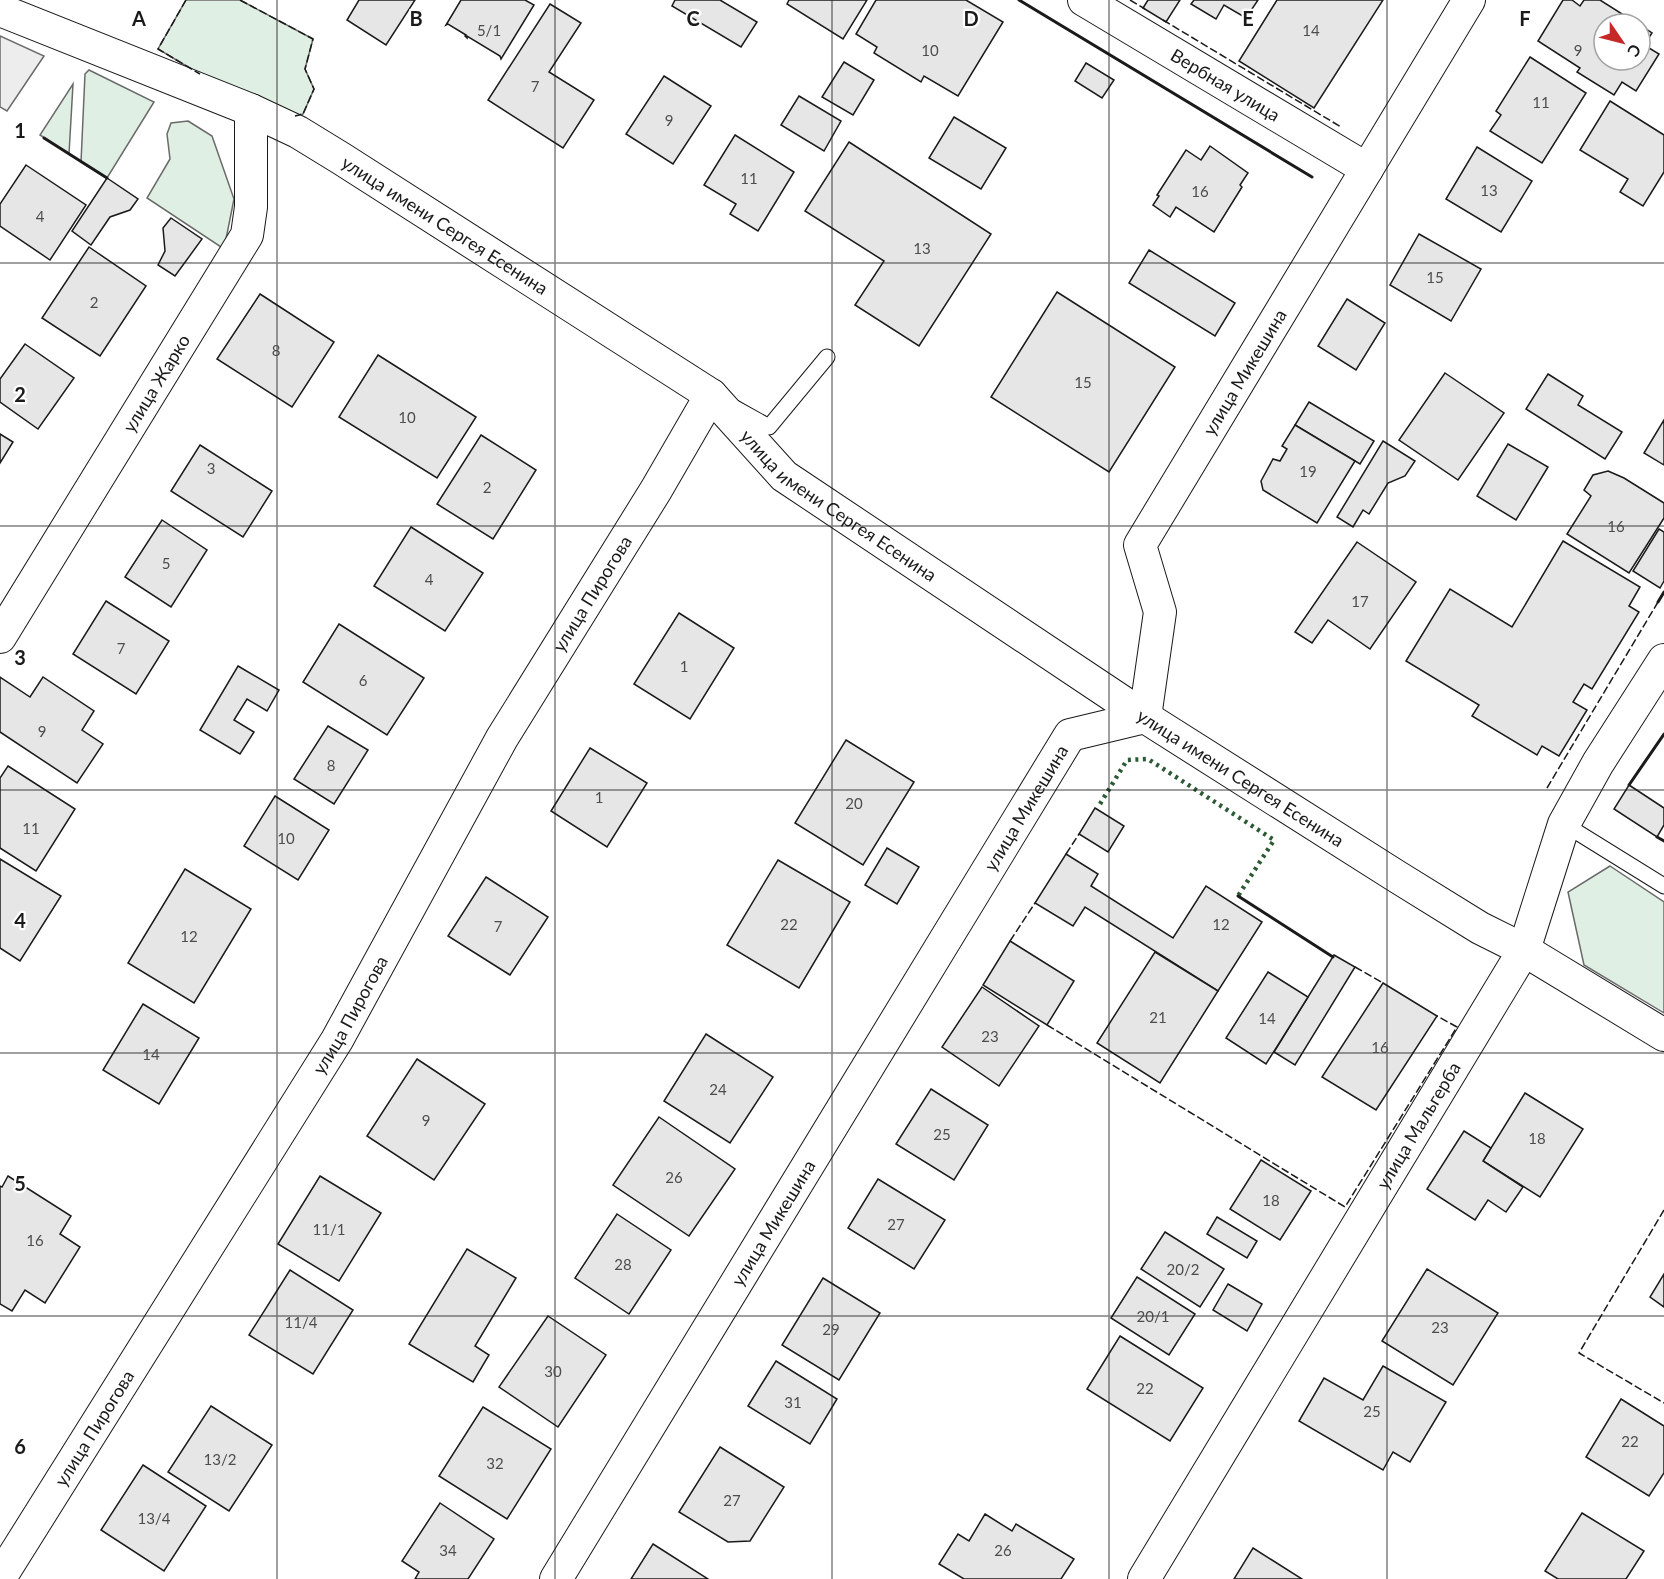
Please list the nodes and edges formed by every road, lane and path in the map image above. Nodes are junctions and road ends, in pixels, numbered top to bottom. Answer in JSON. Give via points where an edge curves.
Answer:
{"nodes":[{"id":1,"x":1084,"y":0,"type":"edge"},
{"id":2,"x":1469,"y":0,"type":"edge"},
{"id":3,"x":0,"y":10,"type":"edge"},
{"id":4,"x":251,"y":110,"type":"junction"},
{"id":5,"x":1367,"y":169,"type":"junction"},
{"id":6,"x":827,"y":357,"type":"dead end"},
{"id":7,"x":711,"y":395,"type":"junction"},
{"id":8,"x":0,"y":637,"type":"edge"},
{"id":9,"x":1664,"y":660,"type":"edge"},
{"id":10,"x":1145,"y":717,"type":"junction"},
{"id":11,"x":1564,"y":824,"type":"junction"},
{"id":12,"x":1664,"y":886,"type":"edge"},
{"id":13,"x":1524,"y":950,"type":"junction"},
{"id":14,"x":1664,"y":1035,"type":"edge"},
{"id":15,"x":0,"y":1578,"type":"edge"},
{"id":16,"x":556,"y":1579,"type":"edge"},
{"id":17,"x":1144,"y":1579,"type":"edge"}],
"edges":[{"from":1,"to":5,"type":"street","name":"Вербная улица"},
{"from":2,"to":5,"type":"street","name":"улица Микешина"},
{"from":3,"to":4,"type":"street","name":"улица имени Сергея Есенина"},
{"from":4,"to":7,"type":"street","name":"улица имени Сергея Есенина","via":[[342,159]]},
{"from":4,"to":8,"type":"street","name":"улица Жарко","via":[[251,207],[247,235]]},
{"from":5,"to":10,"type":"street","name":"улица Микешина","via":[[1140,545],[1160,612]]},
{"from":6,"to":7,"type":"lane","via":[[769,427]]},
{"from":7,"to":10,"type":"street","name":"улица имени Сергея Есенина","via":[[784,476]]},
{"from":7,"to":15,"type":"street","name":"улица Пирогова","via":[[502,738],[337,1040]]},
{"from":9,"to":11,"type":"street","name":"улица Мальгерба"},
{"from":10,"to":13,"type":"street","name":"улица имени Сергея Есенина","via":[[1480,928]]},
{"from":10,"to":16,"type":"street","name":"улица Микешина","via":[[1070,735]]},
{"from":11,"to":12,"type":"lane"},
{"from":11,"to":13,"type":"street","name":"улица Мальгерба"},
{"from":13,"to":14,"type":"street","name":"улица имени Сергея Есенина"},
{"from":13,"to":17,"type":"street","name":"улица Мальгерба"}]}
